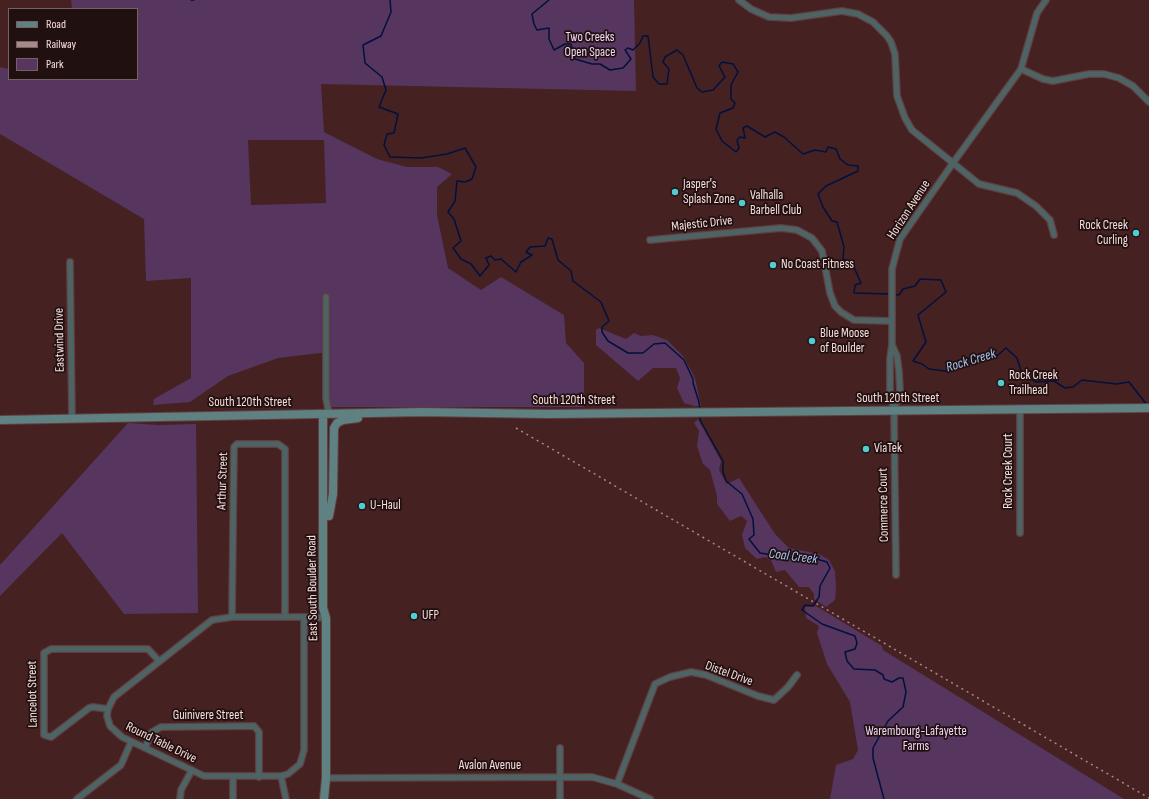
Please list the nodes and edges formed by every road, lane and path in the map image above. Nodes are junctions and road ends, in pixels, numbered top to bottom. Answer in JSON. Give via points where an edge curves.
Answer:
{"nodes":[{"id":1,"x":739,"y":0,"type":"edge"},
{"id":2,"x":1046,"y":0,"type":"edge"},
{"id":3,"x":1021,"y":69,"type":"junction"},
{"id":4,"x":1149,"y":102,"type":"edge"},
{"id":5,"x":954,"y":163,"type":"junction"},
{"id":6,"x":1054,"y":235,"type":"dead end"},
{"id":7,"x":650,"y":240,"type":"dead end"},
{"id":8,"x":70,"y":262,"type":"dead end"},
{"id":9,"x":326,"y":297,"type":"dead end"},
{"id":10,"x":892,"y":321,"type":"junction"},
{"id":11,"x":892,"y":345,"type":"junction"},
{"id":12,"x":1145,"y":408,"type":"edge"},
{"id":13,"x":1020,"y":409,"type":"junction"},
{"id":14,"x":894,"y":411,"type":"junction"},
{"id":15,"x":423,"y":412,"type":"junction"},
{"id":16,"x":326,"y":414,"type":"junction"},
{"id":17,"x":72,"y":419,"type":"junction"},
{"id":18,"x":0,"y":420,"type":"edge"},
{"id":19,"x":329,"y":516,"type":"junction"},
{"id":20,"x":1020,"y":534,"type":"dead end"},
{"id":21,"x":896,"y":575,"type":"dead end"},
{"id":22,"x":232,"y":616,"type":"junction"},
{"id":23,"x":286,"y":617,"type":"junction"},
{"id":24,"x":304,"y":617,"type":"junction"},
{"id":25,"x":326,"y":618,"type":"junction"},
{"id":26,"x":159,"y":661,"type":"junction"},
{"id":27,"x":797,"y":675,"type":"dead end"},
{"id":28,"x":108,"y":709,"type":"junction"},
{"id":29,"x":131,"y":742,"type":"junction"},
{"id":30,"x":145,"y":748,"type":"junction"},
{"id":31,"x":560,"y":748,"type":"dead end"},
{"id":32,"x":192,"y":770,"type":"junction"},
{"id":33,"x":281,"y":776,"type":"junction"},
{"id":34,"x":560,"y":776,"type":"junction"},
{"id":35,"x":233,"y":777,"type":"junction"},
{"id":36,"x":259,"y":777,"type":"junction"},
{"id":37,"x":326,"y":778,"type":"junction"},
{"id":38,"x":617,"y":784,"type":"junction"},
{"id":39,"x":77,"y":799,"type":"edge"},
{"id":40,"x":180,"y":799,"type":"edge"},
{"id":41,"x":233,"y":799,"type":"edge"},
{"id":42,"x":286,"y":799,"type":"edge"},
{"id":43,"x":324,"y":799,"type":"edge"},
{"id":44,"x":329,"y":799,"type":"edge"},
{"id":45,"x":560,"y":799,"type":"edge"},
{"id":46,"x":650,"y":799,"type":"edge"}],
"edges":[{"from":1,"to":5,"type":"street","via":[[769,17],[791,18],[842,11],[858,14],[874,22],[888,36],[895,54],[897,96],[905,118],[912,130]]},
{"from":2,"to":3,"type":"street","name":"Horizon Avenue","via":[[1037,13]]},
{"from":3,"to":4,"type":"street","via":[[1053,81],[1089,74],[1120,78],[1133,86]]},
{"from":3,"to":5,"type":"street","name":"Horizon Avenue"},
{"from":5,"to":6,"type":"street","via":[[980,184],[1017,194],[1031,202],[1050,220]]},
{"from":5,"to":10,"type":"street","name":"Horizon Avenue","via":[[900,239],[891,281]]},
{"from":7,"to":10,"type":"street","name":"Majestic Drive","via":[[781,228],[797,230],[812,238],[822,251],[832,299],[841,312],[854,320]]},
{"from":8,"to":17,"type":"street","name":"Eastwind Drive"},
{"from":9,"to":16,"type":"street","name":"East South Boulder Road"},
{"from":10,"to":11,"type":"street","name":"Horizon Avenue"},
{"from":11,"to":14,"type":"street","name":"Horizon Avenue","via":[[890,392]]},
{"from":11,"to":14,"type":"street","name":"Horizon Avenue","via":[[897,356],[900,379],[900,391]]},
{"from":12,"to":13,"type":"main road","name":"South 120th Street"},
{"from":13,"to":14,"type":"main road","name":"South 120th Street"},
{"from":13,"to":20,"type":"street","name":"Rock Creek Court"},
{"from":14,"to":15,"type":"main road","name":"South 120th Street","via":[[548,414]]},
{"from":14,"to":21,"type":"street","name":"Commerce Court"},
{"from":15,"to":16,"type":"main road","name":"South 120th Street"},
{"from":15,"to":19,"type":"main road","via":[[378,418],[349,418],[338,423],[333,434],[333,494]]},
{"from":16,"to":17,"type":"main road","name":"South 120th Street"},
{"from":16,"to":19,"type":"main road","name":"East South Boulder Road"},
{"from":16,"to":25,"type":"main road","name":"East South Boulder Road","via":[[323,608]]},
{"from":17,"to":18,"type":"main road","name":"South 120th Street"},
{"from":19,"to":25,"type":"main road","via":[[329,604]]},
{"from":22,"to":23,"type":"street"},
{"from":22,"to":23,"type":"street","name":"Arthur Street","via":[[234,447],[237,444],[278,444],[285,449]]},
{"from":22,"to":26,"type":"street","via":[[212,620]]},
{"from":23,"to":24,"type":"street"},
{"from":24,"to":25,"type":"street"},
{"from":24,"to":33,"type":"street","name":"Round Table Drive","via":[[303,756],[294,771]]},
{"from":25,"to":37,"type":"main road","name":"East South Boulder Road"},
{"from":26,"to":28,"type":"street","via":[[114,697]]},
{"from":26,"to":28,"type":"street","name":"Lancelot Street","via":[[148,649],[51,649],[44,653],[44,735],[51,737],[89,708]]},
{"from":27,"to":38,"type":"street","name":"Distel Drive","via":[[777,698],[771,700],[706,675],[690,672],[655,684]]},
{"from":28,"to":29,"type":"street","name":"Round Table Drive","via":[[110,726]]},
{"from":29,"to":30,"type":"street","name":"Round Table Drive"},
{"from":29,"to":39,"type":"street","via":[[121,764]]},
{"from":30,"to":32,"type":"street","name":"Round Table Drive"},
{"from":30,"to":36,"type":"street","name":"Guinivere Street","via":[[152,732],[161,727],[254,726],[259,732]]},
{"from":31,"to":34,"type":"street"},
{"from":32,"to":35,"type":"street","name":"Round Table Drive","via":[[204,776]]},
{"from":32,"to":40,"type":"street","via":[[181,790]]},
{"from":33,"to":36,"type":"street","name":"Round Table Drive"},
{"from":33,"to":42,"type":"street"},
{"from":34,"to":37,"type":"street","name":"Avalon Avenue"},
{"from":34,"to":38,"type":"street","name":"Avalon Avenue","via":[[597,778]]},
{"from":34,"to":45,"type":"street"},
{"from":35,"to":36,"type":"street","name":"Round Table Drive"},
{"from":35,"to":41,"type":"street"},
{"from":37,"to":43,"type":"main road","name":"East South Boulder Road"},
{"from":37,"to":44,"type":"main road","name":"East South Boulder Road"},
{"from":38,"to":46,"type":"street","name":"Avalon Avenue"}]}
